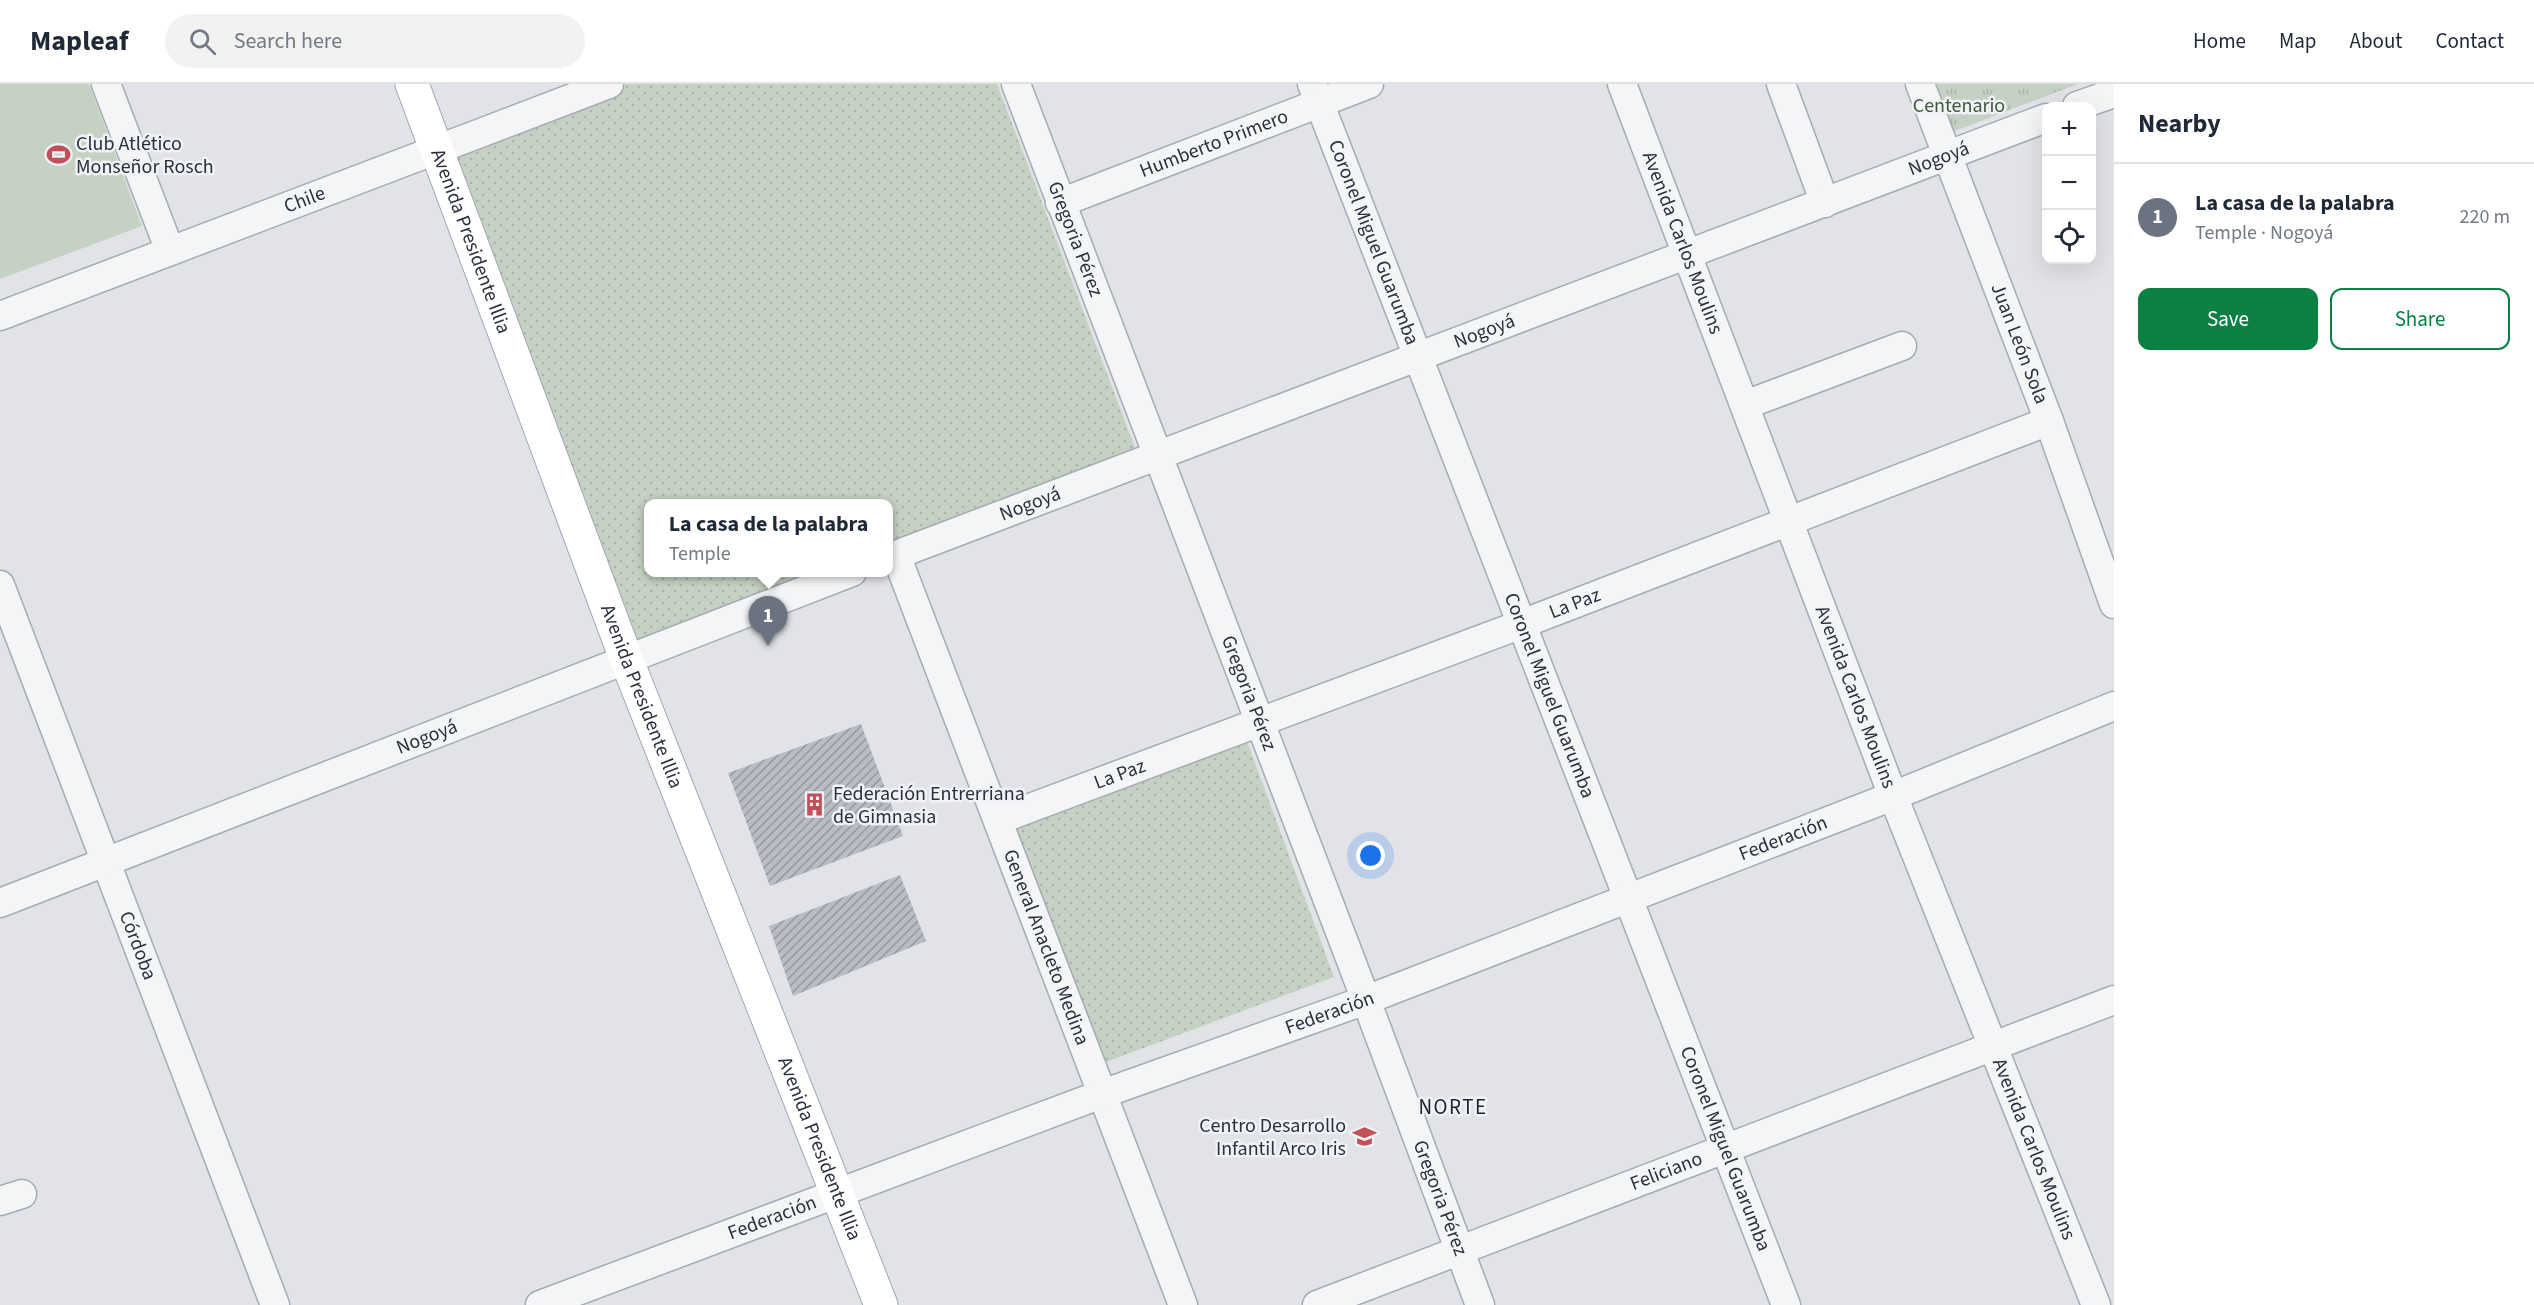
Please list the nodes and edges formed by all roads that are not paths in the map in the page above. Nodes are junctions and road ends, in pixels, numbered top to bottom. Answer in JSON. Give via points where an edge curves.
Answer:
{"nodes":[{"id":1,"x":106,"y":84,"type":"edge"},
{"id":2,"x":411,"y":84,"type":"edge"},
{"id":3,"x":609,"y":84,"type":"edge"},
{"id":4,"x":1016,"y":84,"type":"edge"},
{"id":5,"x":1369,"y":84,"type":"edge"},
{"id":6,"x":1622,"y":84,"type":"edge"},
{"id":7,"x":1781,"y":84,"type":"edge"},
{"id":8,"x":1920,"y":84,"type":"edge"},
{"id":9,"x":2114,"y":93,"type":"edge"},
{"id":10,"x":1315,"y":94,"type":"edge"},
{"id":11,"x":2088,"y":102,"type":"edge"},
{"id":12,"x":2042,"y":120,"type":"edge"},
{"id":13,"x":437,"y":150,"type":"junction"},
{"id":14,"x":1947,"y":156,"type":"junction"},
{"id":15,"x":1060,"y":203,"type":"junction"},
{"id":16,"x":1825,"y":203,"type":"junction"},
{"id":17,"x":170,"y":251,"type":"junction"},
{"id":18,"x":1688,"y":255,"type":"junction"},
{"id":19,"x":0,"y":316,"type":"edge"},
{"id":20,"x":1902,"y":346,"type":"dead end"},
{"id":21,"x":1418,"y":358,"type":"junction"},
{"id":22,"x":1745,"y":405,"type":"junction"},
{"id":23,"x":2049,"y":422,"type":"junction"},
{"id":24,"x":1158,"y":456,"type":"junction"},
{"id":25,"x":1789,"y":521,"type":"junction"},
{"id":26,"x":893,"y":557,"type":"edge"},
{"id":27,"x":893,"y":559,"type":"edge"},
{"id":28,"x":842,"y":577,"type":"edge"},
{"id":29,"x":0,"y":585,"type":"edge"},
{"id":30,"x":2114,"y":604,"type":"edge"},
{"id":31,"x":1522,"y":624,"type":"junction"},
{"id":32,"x":627,"y":661,"type":"junction"},
{"id":33,"x":2114,"y":706,"type":"edge"},
{"id":34,"x":1259,"y":723,"type":"junction"},
{"id":35,"x":1893,"y":796,"type":"junction"},
{"id":36,"x":998,"y":820,"type":"junction"},
{"id":37,"x":106,"y":862,"type":"junction"},
{"id":38,"x":1629,"y":897,"type":"junction"},
{"id":39,"x":0,"y":903,"type":"edge"},
{"id":40,"x":1366,"y":1000,"type":"junction"},
{"id":41,"x":2114,"y":1000,"type":"edge"},
{"id":42,"x":1992,"y":1047,"type":"junction"},
{"id":43,"x":1102,"y":1094,"type":"junction"},
{"id":44,"x":1726,"y":1150,"type":"junction"},
{"id":45,"x":838,"y":1193,"type":"junction"},
{"id":46,"x":1460,"y":1251,"type":"junction"},
{"id":47,"x":2114,"y":1298,"type":"edge"},
{"id":48,"x":275,"y":1305,"type":"edge"},
{"id":49,"x":540,"y":1305,"type":"edge"},
{"id":50,"x":881,"y":1305,"type":"edge"},
{"id":51,"x":1183,"y":1305,"type":"edge"},
{"id":52,"x":1317,"y":1305,"type":"edge"},
{"id":53,"x":1480,"y":1305,"type":"edge"},
{"id":54,"x":1786,"y":1305,"type":"edge"},
{"id":55,"x":2095,"y":1305,"type":"edge"}],
"edges":[{"from":1,"to":17,"type":"street"},
{"from":2,"to":13,"type":"main road","name":"Avenida Presidente Illia"},
{"from":3,"to":13,"type":"street","name":"Chile"},
{"from":4,"to":15,"type":"street","name":"Gregoria Pérez"},
{"from":5,"to":10,"type":"street","name":"Humberto Primero"},
{"from":6,"to":18,"type":"street","name":"Avenida Carlos Moulins"},
{"from":7,"to":16,"type":"street"},
{"from":8,"to":14,"type":"street","name":"Juan León Sola"},
{"from":9,"to":11,"type":"street"},
{"from":10,"to":15,"type":"street","name":"Humberto Primero"},
{"from":10,"to":21,"type":"street","name":"Coronel Miguel Guarumba"},
{"from":12,"to":14,"type":"street","name":"Nogoyá"},
{"from":13,"to":17,"type":"street","name":"Chile"},
{"from":13,"to":32,"type":"main road","name":"Avenida Presidente Illia"},
{"from":14,"to":16,"type":"street","name":"Nogoyá"},
{"from":14,"to":23,"type":"street","name":"Juan León Sola"},
{"from":15,"to":24,"type":"street","name":"Gregoria Pérez"},
{"from":16,"to":18,"type":"street","name":"Nogoyá"},
{"from":17,"to":19,"type":"street","name":"Chile"},
{"from":18,"to":21,"type":"street","name":"Nogoyá"},
{"from":18,"to":22,"type":"street","name":"Avenida Carlos Moulins"},
{"from":20,"to":22,"type":"street"},
{"from":21,"to":24,"type":"street","name":"Nogoyá"},
{"from":21,"to":31,"type":"street","name":"Coronel Miguel Guarumba"},
{"from":22,"to":25,"type":"street","name":"Avenida Carlos Moulins"},
{"from":23,"to":25,"type":"street","name":"La Paz"},
{"from":23,"to":30,"type":"street","name":"Juan León Sola"},
{"from":24,"to":26,"type":"street","name":"Nogoyá"},
{"from":24,"to":34,"type":"street","name":"Gregoria Pérez"},
{"from":25,"to":31,"type":"street","name":"La Paz"},
{"from":25,"to":35,"type":"street","name":"Avenida Carlos Moulins"},
{"from":27,"to":36,"type":"street","name":"General Anacleto Medina"},
{"from":28,"to":32,"type":"street","name":"Nogoyá"},
{"from":29,"to":37,"type":"street","name":"Córdoba"},
{"from":31,"to":34,"type":"street","name":"La Paz"},
{"from":31,"to":38,"type":"street","name":"Coronel Miguel Guarumba"},
{"from":32,"to":37,"type":"street","name":"Nogoyá"},
{"from":32,"to":45,"type":"main road","name":"Avenida Presidente Illia"},
{"from":33,"to":35,"type":"street","name":"Federación"},
{"from":34,"to":36,"type":"street","name":"La Paz"},
{"from":34,"to":40,"type":"street","name":"Gregoria Pérez"},
{"from":35,"to":38,"type":"street","name":"Federación"},
{"from":35,"to":42,"type":"street","name":"Avenida Carlos Moulins"},
{"from":36,"to":43,"type":"street","name":"General Anacleto Medina"},
{"from":37,"to":39,"type":"street","name":"Nogoyá"},
{"from":37,"to":48,"type":"street","name":"Córdoba"},
{"from":38,"to":40,"type":"street","name":"Federación"},
{"from":38,"to":44,"type":"street","name":"Coronel Miguel Guarumba"},
{"from":40,"to":43,"type":"street","name":"Federación"},
{"from":40,"to":46,"type":"street","name":"Gregoria Pérez"},
{"from":41,"to":42,"type":"street","name":"Feliciano"},
{"from":42,"to":44,"type":"street","name":"Feliciano"},
{"from":42,"to":55,"type":"street","name":"Avenida Carlos Moulins"},
{"from":43,"to":45,"type":"street","name":"Federación"},
{"from":43,"to":51,"type":"street","name":"General Anacleto Medina"},
{"from":44,"to":46,"type":"street","name":"Feliciano"},
{"from":44,"to":54,"type":"street","name":"Coronel Miguel Guarumba"},
{"from":45,"to":49,"type":"street","name":"Federación"},
{"from":45,"to":50,"type":"main road","name":"Avenida Presidente Illia"},
{"from":46,"to":52,"type":"street","name":"Feliciano"},
{"from":46,"to":53,"type":"street","name":"Gregoria Pérez"},
{"from":47,"to":55,"type":"street"}]}
